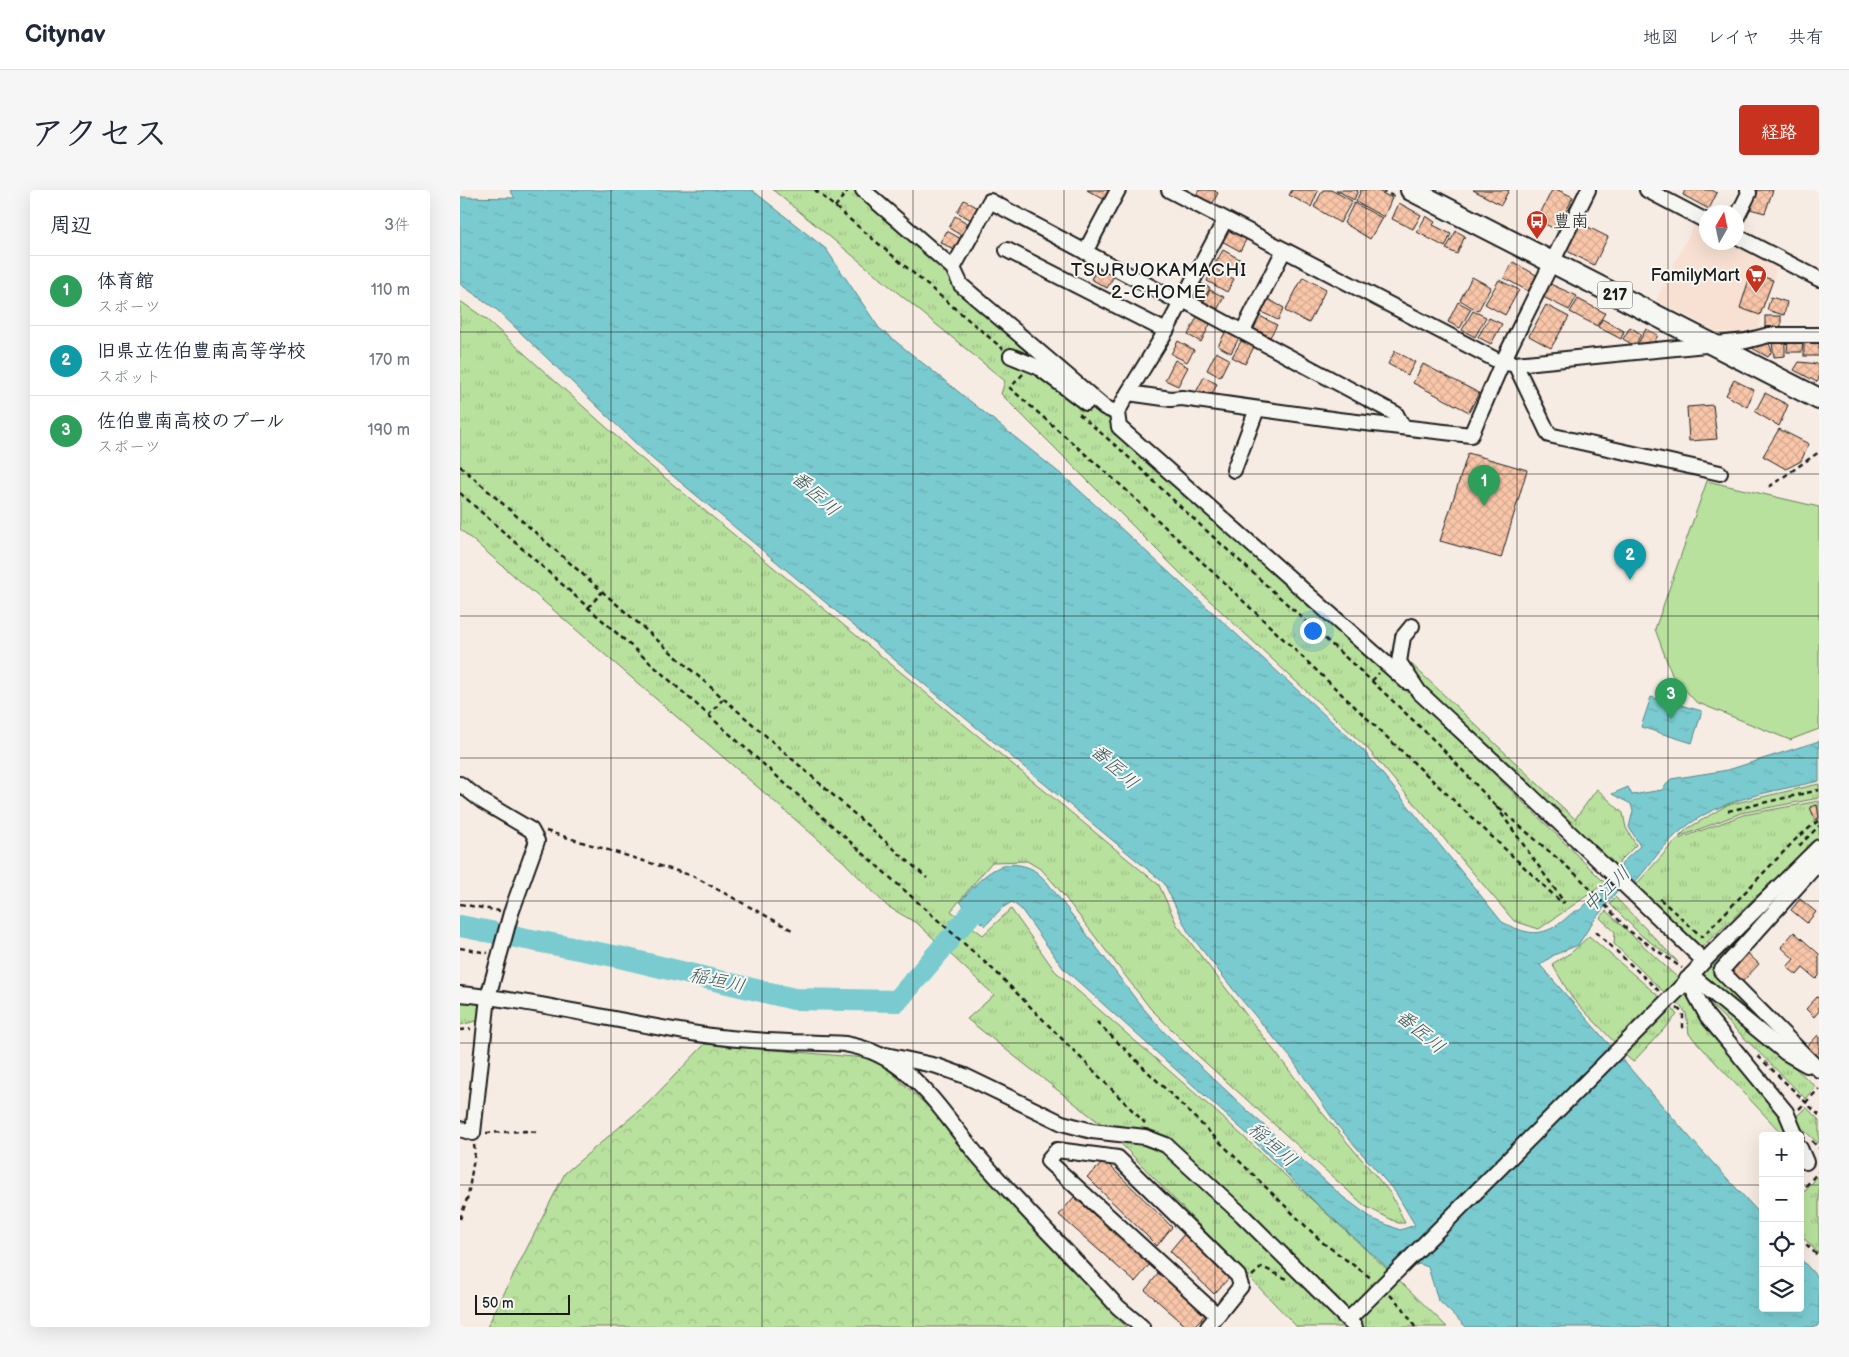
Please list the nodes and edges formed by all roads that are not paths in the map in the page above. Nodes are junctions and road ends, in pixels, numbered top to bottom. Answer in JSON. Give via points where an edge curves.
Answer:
{"nodes":[{"id":1,"x":863,"y":190,"type":"edge"},
{"id":2,"x":1118,"y":190,"type":"edge"},
{"id":3,"x":1169,"y":190,"type":"edge"},
{"id":4,"x":1411,"y":190,"type":"edge"},
{"id":5,"x":1588,"y":190,"type":"edge"},
{"id":6,"x":1647,"y":190,"type":"edge"},
{"id":7,"x":1748,"y":190,"type":"edge"},
{"id":8,"x":1743,"y":205,"type":"edge"},
{"id":9,"x":1699,"y":217,"type":"edge"},
{"id":10,"x":1225,"y":220,"type":"junction"},
{"id":11,"x":1744,"y":240,"type":"edge"},
{"id":12,"x":1007,"y":250,"type":"dead end"},
{"id":13,"x":1284,"y":250,"type":"junction"},
{"id":14,"x":1085,"y":252,"type":"junction"},
{"id":15,"x":1551,"y":262,"type":"junction"},
{"id":16,"x":953,"y":268,"type":"junction"},
{"id":17,"x":1819,"y":279,"type":"edge"},
{"id":18,"x":1182,"y":301,"type":"junction"},
{"id":19,"x":1166,"y":331,"type":"junction"},
{"id":20,"x":1243,"y":332,"type":"junction"},
{"id":21,"x":1819,"y":335,"type":"edge"},
{"id":22,"x":1709,"y":344,"type":"junction"},
{"id":23,"x":1011,"y":356,"type":"road end"},
{"id":24,"x":1508,"y":364,"type":"junction"},
{"id":25,"x":1128,"y":393,"type":"junction"},
{"id":26,"x":1819,"y":399,"type":"edge"},
{"id":27,"x":1258,"y":409,"type":"junction"},
{"id":28,"x":1118,"y":413,"type":"junction"},
{"id":29,"x":1119,"y":427,"type":"junction"},
{"id":30,"x":1403,"y":427,"type":"junction"},
{"id":31,"x":1234,"y":470,"type":"dead end"},
{"id":32,"x":1720,"y":473,"type":"dead end"},
{"id":33,"x":1412,"y":626,"type":"dead end"},
{"id":34,"x":1419,"y":692,"type":"junction"},
{"id":35,"x":460,"y":784,"type":"edge"},
{"id":36,"x":1819,"y":847,"type":"edge"},
{"id":37,"x":1819,"y":862,"type":"edge"},
{"id":38,"x":1704,"y":961,"type":"junction"},
{"id":39,"x":1686,"y":981,"type":"junction"},
{"id":40,"x":460,"y":994,"type":"edge"},
{"id":41,"x":488,"y":997,"type":"junction"},
{"id":42,"x":877,"y":1053,"type":"junction"},
{"id":43,"x":1819,"y":1071,"type":"edge"},
{"id":44,"x":466,"y":1131,"type":"edge"},
{"id":45,"x":1794,"y":1132,"type":"edge"},
{"id":46,"x":1804,"y":1157,"type":"edge"},
{"id":47,"x":1806,"y":1162,"type":"dead end"},
{"id":48,"x":1218,"y":1315,"type":"junction"},
{"id":49,"x":1352,"y":1321,"type":"edge"},
{"id":50,"x":1142,"y":1327,"type":"edge"},
{"id":51,"x":1208,"y":1327,"type":"edge"}],
"edges":[{"from":1,"to":16,"type":"street"},
{"from":2,"to":14,"type":"street"},
{"from":3,"to":10,"type":"street"},
{"from":4,"to":15,"type":"highway","number":"217"},
{"from":5,"to":15,"type":"street"},
{"from":6,"to":9,"type":"street"},
{"from":7,"to":8,"type":"street"},
{"from":10,"to":13,"type":"street"},
{"from":10,"to":18,"type":"street"},
{"from":11,"to":17,"type":"street"},
{"from":12,"to":19,"type":"street"},
{"from":13,"to":20,"type":"street"},
{"from":13,"to":24,"type":"street"},
{"from":14,"to":16,"type":"street","via":[[990,202]]},
{"from":14,"to":18,"type":"street"},
{"from":15,"to":22,"type":"highway","number":"217"},
{"from":15,"to":24,"type":"street"},
{"from":16,"to":28,"type":"street","via":[[961,285],[1104,407]]},
{"from":18,"to":19,"type":"street"},
{"from":18,"to":20,"type":"street"},
{"from":19,"to":25,"type":"street"},
{"from":20,"to":30,"type":"street","via":[[1396,414]]},
{"from":21,"to":22,"type":"street","via":[[1769,335],[1746,341]]},
{"from":22,"to":24,"type":"street"},
{"from":22,"to":26,"type":"highway","number":"217"},
{"from":23,"to":29,"type":"street","via":[[1038,367]]},
{"from":24,"to":30,"type":"street","via":[[1471,435]]},
{"from":24,"to":32,"type":"street","via":[[1549,435]]},
{"from":25,"to":27,"type":"street"},
{"from":25,"to":28,"type":"street"},
{"from":27,"to":30,"type":"street"},
{"from":27,"to":31,"type":"street"},
{"from":28,"to":29,"type":"street"},
{"from":29,"to":34,"type":"street"},
{"from":33,"to":34,"type":"street","via":[[1403,638],[1399,662]]},
{"from":34,"to":38,"type":"street"},
{"from":35,"to":41,"type":"street","via":[[482,802],[531,830],[537,841],[511,913]]},
{"from":36,"to":38,"type":"street"},
{"from":37,"to":43,"type":"street","via":[[1721,971]]},
{"from":38,"to":39,"type":"street"},
{"from":39,"to":43,"type":"street","via":[[1786,1053]]},
{"from":39,"to":45,"type":"street","via":[[1707,1016],[1786,1112]]},
{"from":39,"to":49,"type":"street","bridge":true},
{"from":40,"to":41,"type":"street"},
{"from":41,"to":42,"type":"street","via":[[721,1037],[845,1044]]},
{"from":41,"to":44,"type":"street"},
{"from":42,"to":49,"type":"street","via":[[937,1066],[965,1076],[1062,1124],[1145,1137],[1166,1145]]},
{"from":42,"to":50,"type":"street","via":[[909,1074],[925,1090],[985,1163],[1118,1307]]},
{"from":46,"to":47,"type":"street"},
{"from":48,"to":48,"type":"street","via":[[1242,1286],[1238,1276],[1118,1158],[1057,1150],[1048,1161]]},
{"from":48,"to":51,"type":"street"}]}
